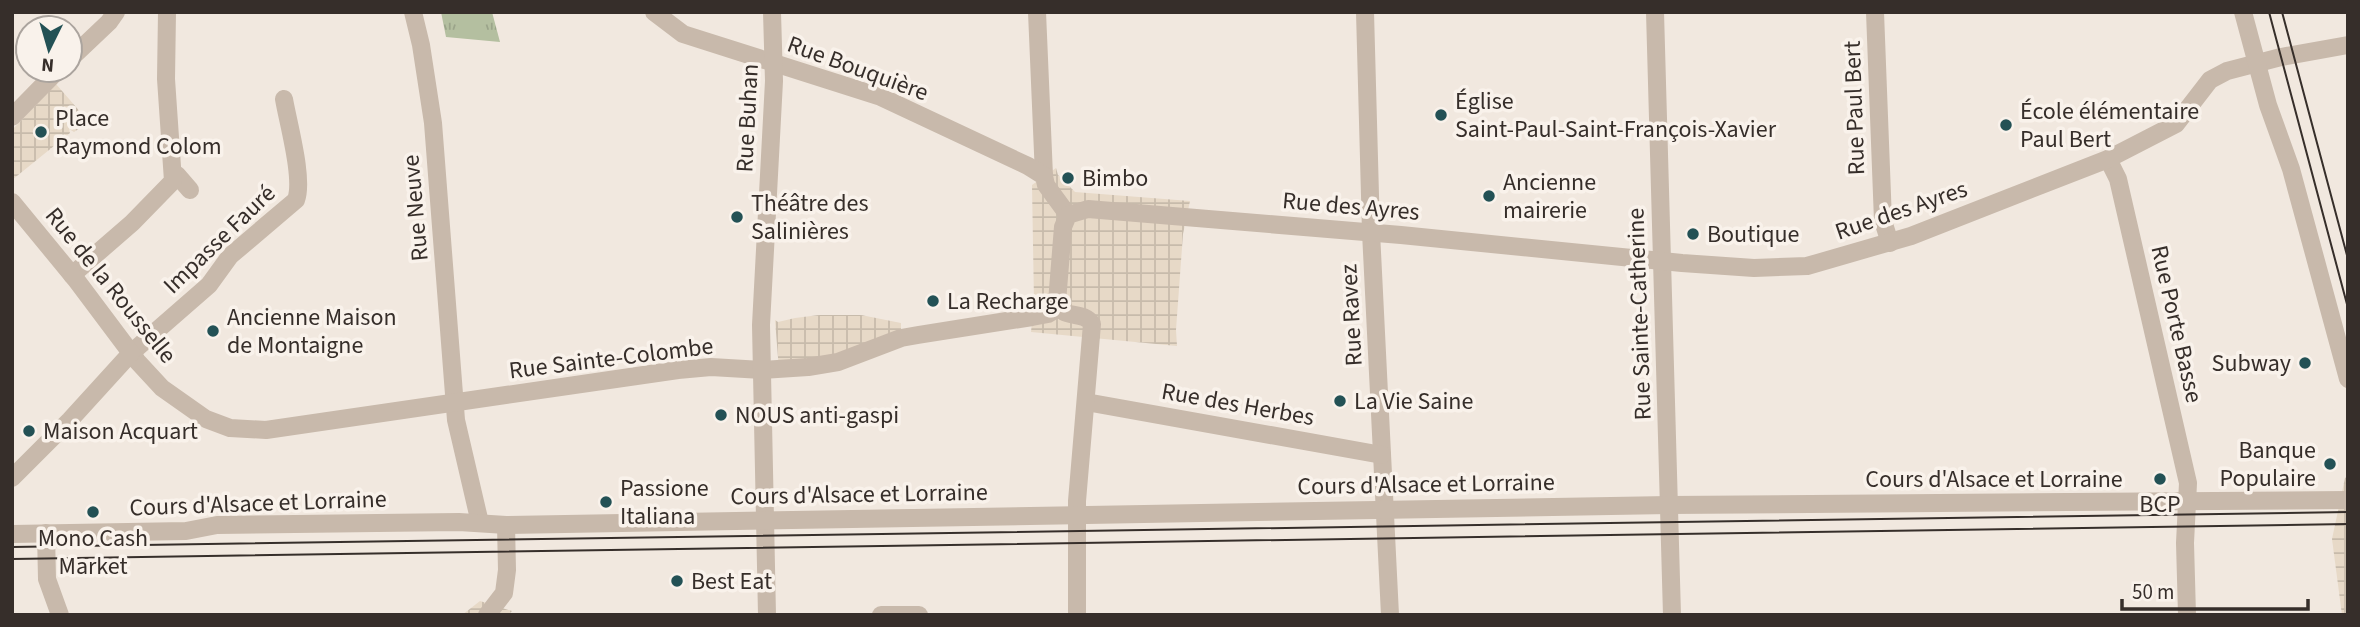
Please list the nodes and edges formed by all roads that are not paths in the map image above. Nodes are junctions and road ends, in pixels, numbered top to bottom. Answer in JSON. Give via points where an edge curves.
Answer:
{"nodes":[{"id":1,"x":116,"y":12,"type":"edge"},
{"id":2,"x":167,"y":12,"type":"edge"},
{"id":3,"x":413,"y":12,"type":"edge"},
{"id":4,"x":654,"y":12,"type":"edge"},
{"id":5,"x":772,"y":12,"type":"edge"},
{"id":6,"x":1037,"y":12,"type":"edge"},
{"id":7,"x":1365,"y":12,"type":"edge"},
{"id":8,"x":1655,"y":12,"type":"edge"},
{"id":9,"x":1875,"y":12,"type":"edge"},
{"id":10,"x":2243,"y":12,"type":"edge"},
{"id":11,"x":2348,"y":45,"type":"edge"},
{"id":12,"x":84,"y":46,"type":"edge"},
{"id":13,"x":775,"y":63,"type":"junction"},
{"id":14,"x":2256,"y":63,"type":"junction"},
{"id":15,"x":44,"y":84,"type":"edge"},
{"id":16,"x":284,"y":99,"type":"dead end"},
{"id":17,"x":12,"y":117,"type":"edge"},
{"id":18,"x":2108,"y":159,"type":"junction"},
{"id":19,"x":174,"y":175,"type":"junction"},
{"id":20,"x":1044,"y":176,"type":"junction"},
{"id":21,"x":190,"y":190,"type":"dead end"},
{"id":22,"x":12,"y":202,"type":"edge"},
{"id":23,"x":1068,"y":215,"type":"junction"},
{"id":24,"x":1371,"y":232,"type":"junction"},
{"id":25,"x":1890,"y":243,"type":"junction"},
{"id":26,"x":1662,"y":261,"type":"junction"},
{"id":27,"x":72,"y":275,"type":"junction"},
{"id":28,"x":1058,"y":308,"type":"junction"},
{"id":29,"x":131,"y":353,"type":"junction"},
{"id":30,"x":762,"y":370,"type":"junction"},
{"id":31,"x":2348,"y":379,"type":"edge"},
{"id":32,"x":456,"y":402,"type":"junction"},
{"id":33,"x":1086,"y":402,"type":"junction"},
{"id":34,"x":1382,"y":455,"type":"junction"},
{"id":35,"x":12,"y":478,"type":"edge"},
{"id":36,"x":2348,"y":500,"type":"edge"},
{"id":37,"x":2188,"y":503,"type":"junction"},
{"id":38,"x":1669,"y":505,"type":"junction"},
{"id":39,"x":1385,"y":510,"type":"junction"},
{"id":40,"x":1077,"y":515,"type":"junction"},
{"id":41,"x":765,"y":521,"type":"junction"},
{"id":42,"x":480,"y":523,"type":"junction"},
{"id":43,"x":506,"y":525,"type":"junction"},
{"id":44,"x":46,"y":533,"type":"junction"},
{"id":45,"x":12,"y":534,"type":"edge"},
{"id":46,"x":491,"y":610,"type":"edge"},
{"id":47,"x":60,"y":615,"type":"edge"},
{"id":48,"x":767,"y":615,"type":"edge"},
{"id":49,"x":881,"y":615,"type":"edge"},
{"id":50,"x":919,"y":615,"type":"edge"},
{"id":51,"x":1076,"y":615,"type":"edge"},
{"id":52,"x":1390,"y":615,"type":"edge"},
{"id":53,"x":1672,"y":615,"type":"edge"},
{"id":54,"x":2188,"y":615,"type":"edge"}],
"edges":[{"from":1,"to":12,"type":"street"},
{"from":2,"to":19,"type":"street","via":[[166,79]]},
{"from":3,"to":32,"type":"street","name":"Rue Neuve","via":[[433,122]]},
{"from":4,"to":13,"type":"street","name":"Rue Bouquière","via":[[683,34]]},
{"from":5,"to":13,"type":"street","name":"Rue Buhan"},
{"from":6,"to":20,"type":"street"},
{"from":7,"to":24,"type":"street","name":"Rue Ravez"},
{"from":8,"to":26,"type":"street","name":"Rue Sainte-Catherine"},
{"from":9,"to":25,"type":"street","name":"Rue Paul Bert","via":[[1883,221]]},
{"from":10,"to":14,"type":"street"},
{"from":11,"to":14,"type":"street","name":"Rue des Ayres"},
{"from":13,"to":20,"type":"street","name":"Rue Bouquière","via":[[881,97]]},
{"from":13,"to":30,"type":"street","name":"Rue Buhan"},
{"from":14,"to":18,"type":"street","name":"Rue des Ayres","via":[[2210,80],[2176,124]]},
{"from":14,"to":31,"type":"street","via":[[2291,169]]},
{"from":15,"to":17,"type":"street"},
{"from":16,"to":29,"type":"street","name":"Impasse Fauré","via":[[298,185],[296,200],[230,256],[209,285]]},
{"from":18,"to":25,"type":"street","name":"Rue des Ayres"},
{"from":18,"to":37,"type":"street","name":"Rue Porte Basse","via":[[2122,193],[2188,483]]},
{"from":19,"to":21,"type":"street"},
{"from":19,"to":27,"type":"street","via":[[132,222]]},
{"from":20,"to":23,"type":"street"},
{"from":22,"to":27,"type":"street","name":"Rue de la Rousselle"},
{"from":23,"to":24,"type":"street","name":"Rue des Ayres","via":[[1088,208]]},
{"from":23,"to":28,"type":"street","via":[[1063,228]]},
{"from":24,"to":26,"type":"street","name":"Rue des Ayres"},
{"from":24,"to":34,"type":"street","name":"Rue Ravez"},
{"from":25,"to":26,"type":"street","name":"Rue des Ayres","via":[[1807,266]]},
{"from":26,"to":38,"type":"street","name":"Rue Sainte-Catherine"},
{"from":27,"to":29,"type":"street","name":"Rue de la Rousselle"},
{"from":28,"to":30,"type":"street","name":"Rue Sainte-Colombe","via":[[1048,314],[901,338],[838,362]]},
{"from":28,"to":33,"type":"street","via":[[1084,316],[1092,324]]},
{"from":29,"to":32,"type":"street","name":"Rue de la Rousselle","via":[[162,388],[206,419],[243,430]]},
{"from":29,"to":35,"type":"street"},
{"from":30,"to":32,"type":"street","name":"Rue Sainte-Colombe","via":[[678,370]]},
{"from":30,"to":41,"type":"street","name":"Rue Buhan"},
{"from":32,"to":42,"type":"street","name":"Rue Neuve","via":[[456,420]]},
{"from":33,"to":34,"type":"street","name":"Rue des Herbes"},
{"from":33,"to":40,"type":"street"},
{"from":34,"to":39,"type":"street","name":"Rue Ravez"},
{"from":36,"to":37,"type":"street","name":"Cours d'Alsace et Lorraine"},
{"from":37,"to":38,"type":"street","name":"Cours d'Alsace et Lorraine"},
{"from":37,"to":54,"type":"street","name":"Rue Porte Basse"},
{"from":38,"to":39,"type":"street","name":"Cours d'Alsace et Lorraine"},
{"from":38,"to":53,"type":"street","name":"Rue Sainte-Catherine"},
{"from":39,"to":40,"type":"street","name":"Cours d'Alsace et Lorraine"},
{"from":39,"to":52,"type":"street","name":"Rue Ravez"},
{"from":40,"to":41,"type":"street","name":"Cours d'Alsace et Lorraine"},
{"from":40,"to":51,"type":"street"},
{"from":41,"to":43,"type":"street","name":"Cours d'Alsace et Lorraine"},
{"from":41,"to":48,"type":"street","name":"Rue Buhan"},
{"from":42,"to":43,"type":"street","name":"Cours d'Alsace et Lorraine"},
{"from":42,"to":44,"type":"street","name":"Cours d'Alsace et Lorraine","via":[[216,525],[186,531]]},
{"from":43,"to":46,"type":"street","via":[[504,593]]},
{"from":44,"to":45,"type":"street","name":"Cours d'Alsace et Lorraine"},
{"from":44,"to":47,"type":"street","via":[[47,579]]},
{"from":49,"to":50,"type":"street"}]}
